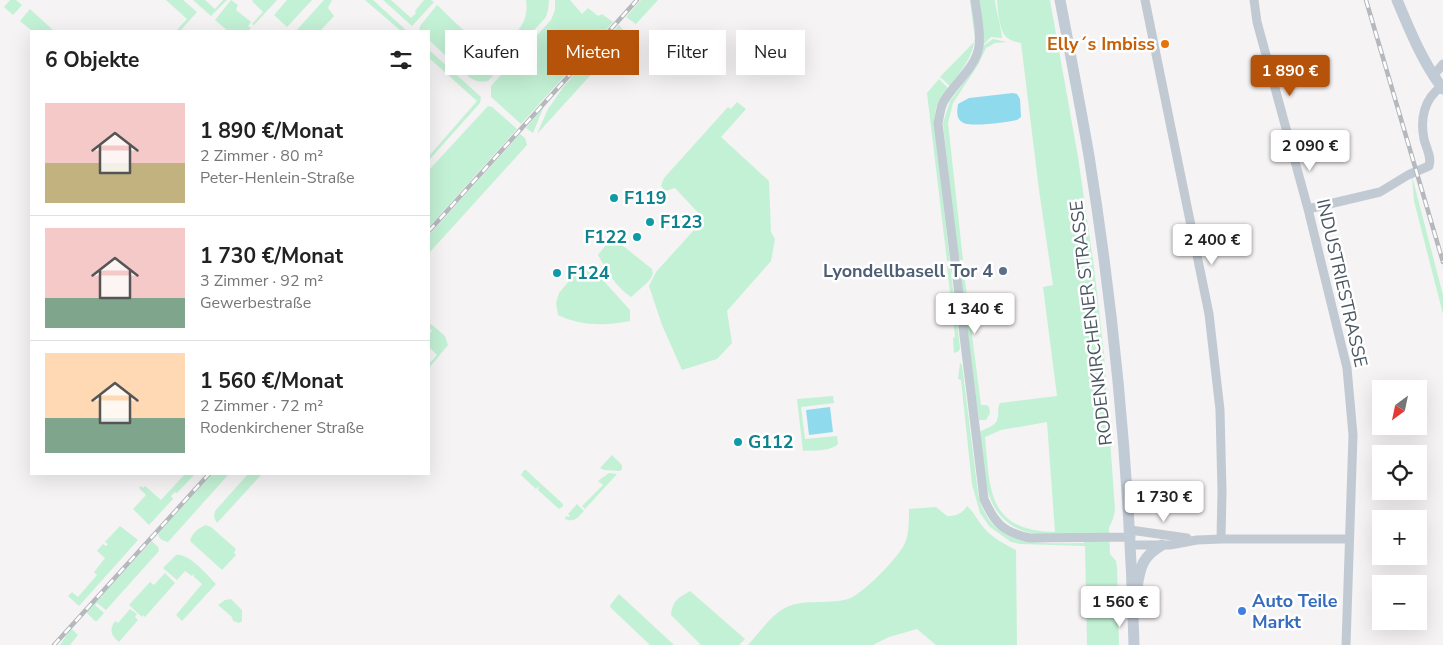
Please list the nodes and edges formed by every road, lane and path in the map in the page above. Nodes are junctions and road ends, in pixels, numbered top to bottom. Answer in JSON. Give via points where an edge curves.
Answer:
{"nodes":[{"id":1,"x":975,"y":0,"type":"edge"},
{"id":2,"x":1060,"y":0,"type":"edge"},
{"id":3,"x":1145,"y":0,"type":"edge"},
{"id":4,"x":1254,"y":0,"type":"edge"},
{"id":5,"x":1397,"y":0,"type":"edge"},
{"id":6,"x":1443,"y":64,"type":"edge"},
{"id":7,"x":1433,"y":76,"type":"junction"},
{"id":8,"x":1442,"y":88,"type":"edge"},
{"id":9,"x":1308,"y":209,"type":"junction"},
{"id":10,"x":1130,"y":537,"type":"junction"},
{"id":11,"x":1221,"y":538,"type":"junction"},
{"id":12,"x":1197,"y":540,"type":"junction"},
{"id":13,"x":1348,"y":540,"type":"junction"},
{"id":14,"x":1162,"y":545,"type":"junction"},
{"id":15,"x":1133,"y":612,"type":"junction"},
{"id":16,"x":1134,"y":645,"type":"edge"},
{"id":17,"x":1346,"y":645,"type":"edge"}],
"edges":[{"from":1,"to":10,"type":"street","via":[[979,47],[975,59],[944,100],[938,123],[984,500],[991,516],[1004,530],[1016,535],[1030,538]]},
{"from":2,"to":10,"type":"main road","name":"RODENKIRCHENER STRASSE","via":[[1089,156],[1105,268]]},
{"from":3,"to":11,"type":"street","via":[[1209,314],[1220,410]]},
{"from":4,"to":9,"type":"street","name":"INDUSTRIESTRASSE","via":[[1257,22]]},
{"from":5,"to":7,"type":"main road"},
{"from":6,"to":7,"type":"street"},
{"from":7,"to":8,"type":"main road"},
{"from":8,"to":9,"type":"street","via":[[1433,93],[1422,119],[1430,157],[1428,166],[1380,192]]},
{"from":9,"to":13,"type":"street","name":"INDUSTRIESTRASSE","via":[[1347,368],[1353,435]]},
{"from":10,"to":12,"type":"street"},
{"from":10,"to":14,"type":"street"},
{"from":10,"to":15,"type":"main road","name":"RODENKIRCHENER STRASSE"},
{"from":11,"to":12,"type":"street"},
{"from":11,"to":13,"type":"street"},
{"from":12,"to":14,"type":"street"},
{"from":13,"to":17,"type":"street","name":"INDUSTRIESTRASSE"},
{"from":14,"to":15,"type":"main road","via":[[1141,564]]},
{"from":15,"to":16,"type":"main road","name":"RODENKIRCHENER STRASSE"}]}
